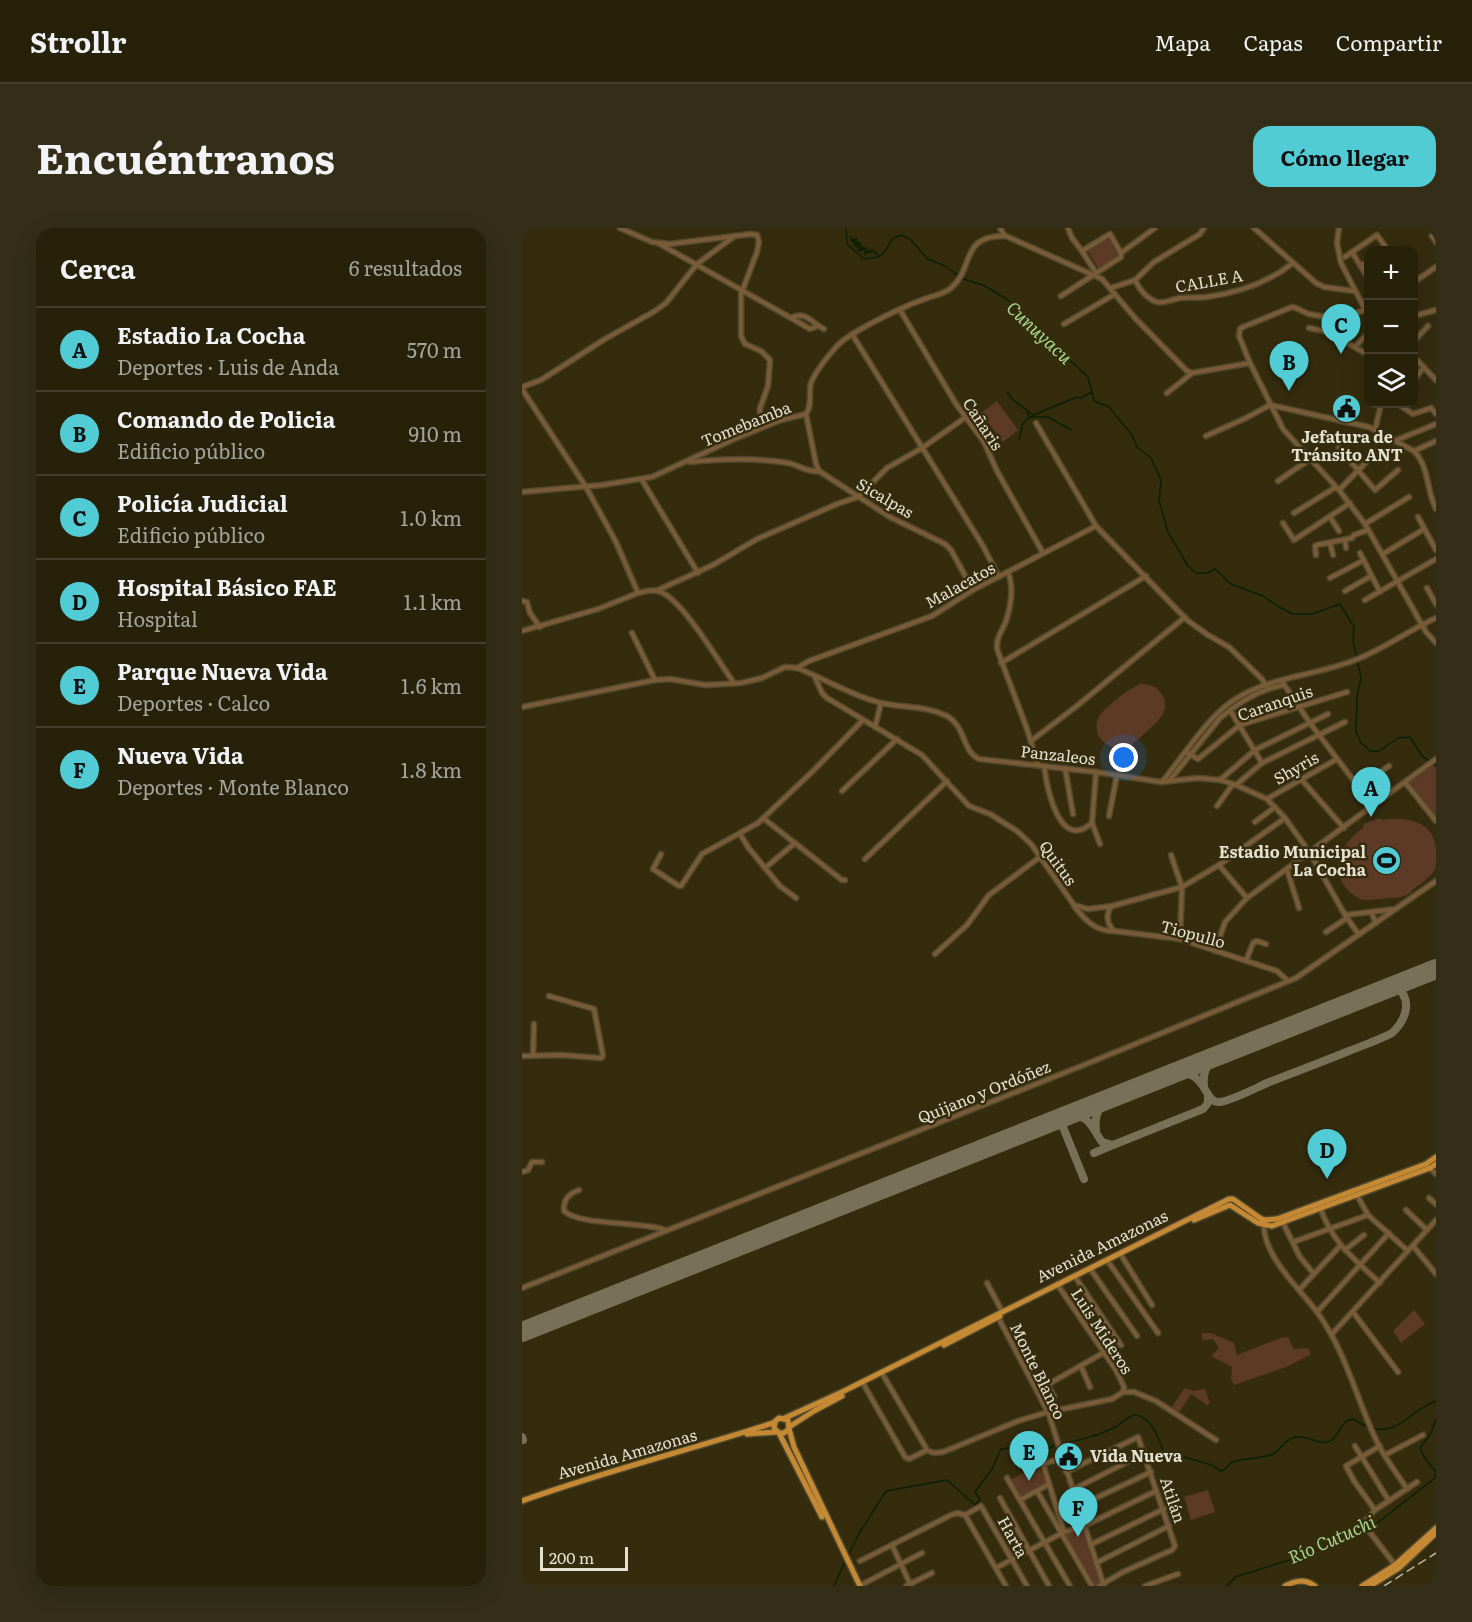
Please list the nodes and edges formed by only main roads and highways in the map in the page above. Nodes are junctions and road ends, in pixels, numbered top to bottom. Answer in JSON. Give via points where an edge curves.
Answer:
{"nodes":[{"id":1,"x":1436,"y":1157,"type":"edge"},
{"id":2,"x":1436,"y":1164,"type":"edge"},
{"id":3,"x":1428,"y":1166,"type":"junction"},
{"id":4,"x":1320,"y":1206,"type":"junction"},
{"id":5,"x":1264,"y":1222,"type":"junction"},
{"id":6,"x":1163,"y":1233,"type":"junction"},
{"id":7,"x":1108,"y":1261,"type":"junction"},
{"id":8,"x":1058,"y":1285,"type":"junction"},
{"id":9,"x":997,"y":1315,"type":"junction"},
{"id":10,"x":785,"y":1418,"type":"junction"},
{"id":11,"x":775,"y":1422,"type":"junction"},
{"id":12,"x":789,"y":1428,"type":"junction"},
{"id":13,"x":778,"y":1432,"type":"junction"},
{"id":14,"x":739,"y":1434,"type":"junction"},
{"id":15,"x":522,"y":1501,"type":"edge"},
{"id":16,"x":1436,"y":1528,"type":"edge"},
{"id":17,"x":1436,"y":1533,"type":"edge"},
{"id":18,"x":834,"y":1538,"type":"junction"},
{"id":19,"x":857,"y":1584,"type":"edge"},
{"id":20,"x":1286,"y":1586,"type":"edge"},
{"id":21,"x":1315,"y":1586,"type":"edge"},
{"id":22,"x":1362,"y":1586,"type":"edge"},
{"id":23,"x":1370,"y":1586,"type":"edge"}],
"edges":[{"from":1,"to":3,"type":"main road"},
{"from":2,"to":3,"type":"main road"},
{"from":3,"to":4,"type":"main road"},
{"from":4,"to":5,"type":"main road"},
{"from":4,"to":5,"type":"main road","via":[[1272,1226]]},
{"from":5,"to":6,"type":"main road","name":"Avenida Amazonas","via":[[1236,1205],[1228,1205]]},
{"from":6,"to":7,"type":"main road","name":"Avenida Amazonas"},
{"from":6,"to":7,"type":"main road","name":"Avenida Amazonas"},
{"from":7,"to":8,"type":"main road","name":"Avenida Amazonas"},
{"from":7,"to":8,"type":"main road","name":"Avenida Amazonas"},
{"from":8,"to":9,"type":"main road","name":"Avenida Amazonas"},
{"from":8,"to":9,"type":"main road","name":"Avenida Amazonas"},
{"from":9,"to":10,"type":"main road","name":"Avenida Amazonas"},
{"from":9,"to":12,"type":"main road","name":"Avenida Amazonas","via":[[814,1410]]},
{"from":10,"to":11,"type":"main road"},
{"from":10,"to":12,"type":"main road"},
{"from":11,"to":13,"type":"main road"},
{"from":11,"to":14,"type":"main road"},
{"from":12,"to":13,"type":"main road"},
{"from":12,"to":18,"type":"main road"},
{"from":13,"to":14,"type":"main road"},
{"from":13,"to":18,"type":"main road"},
{"from":14,"to":15,"type":"main road","name":"Avenida Amazonas"},
{"from":16,"to":22,"type":"main road","via":[[1395,1565]]},
{"from":17,"to":23,"type":"main road","via":[[1399,1568]]},
{"from":18,"to":19,"type":"main road"},
{"from":20,"to":21,"type":"main road","via":[[1299,1581]]}]}
